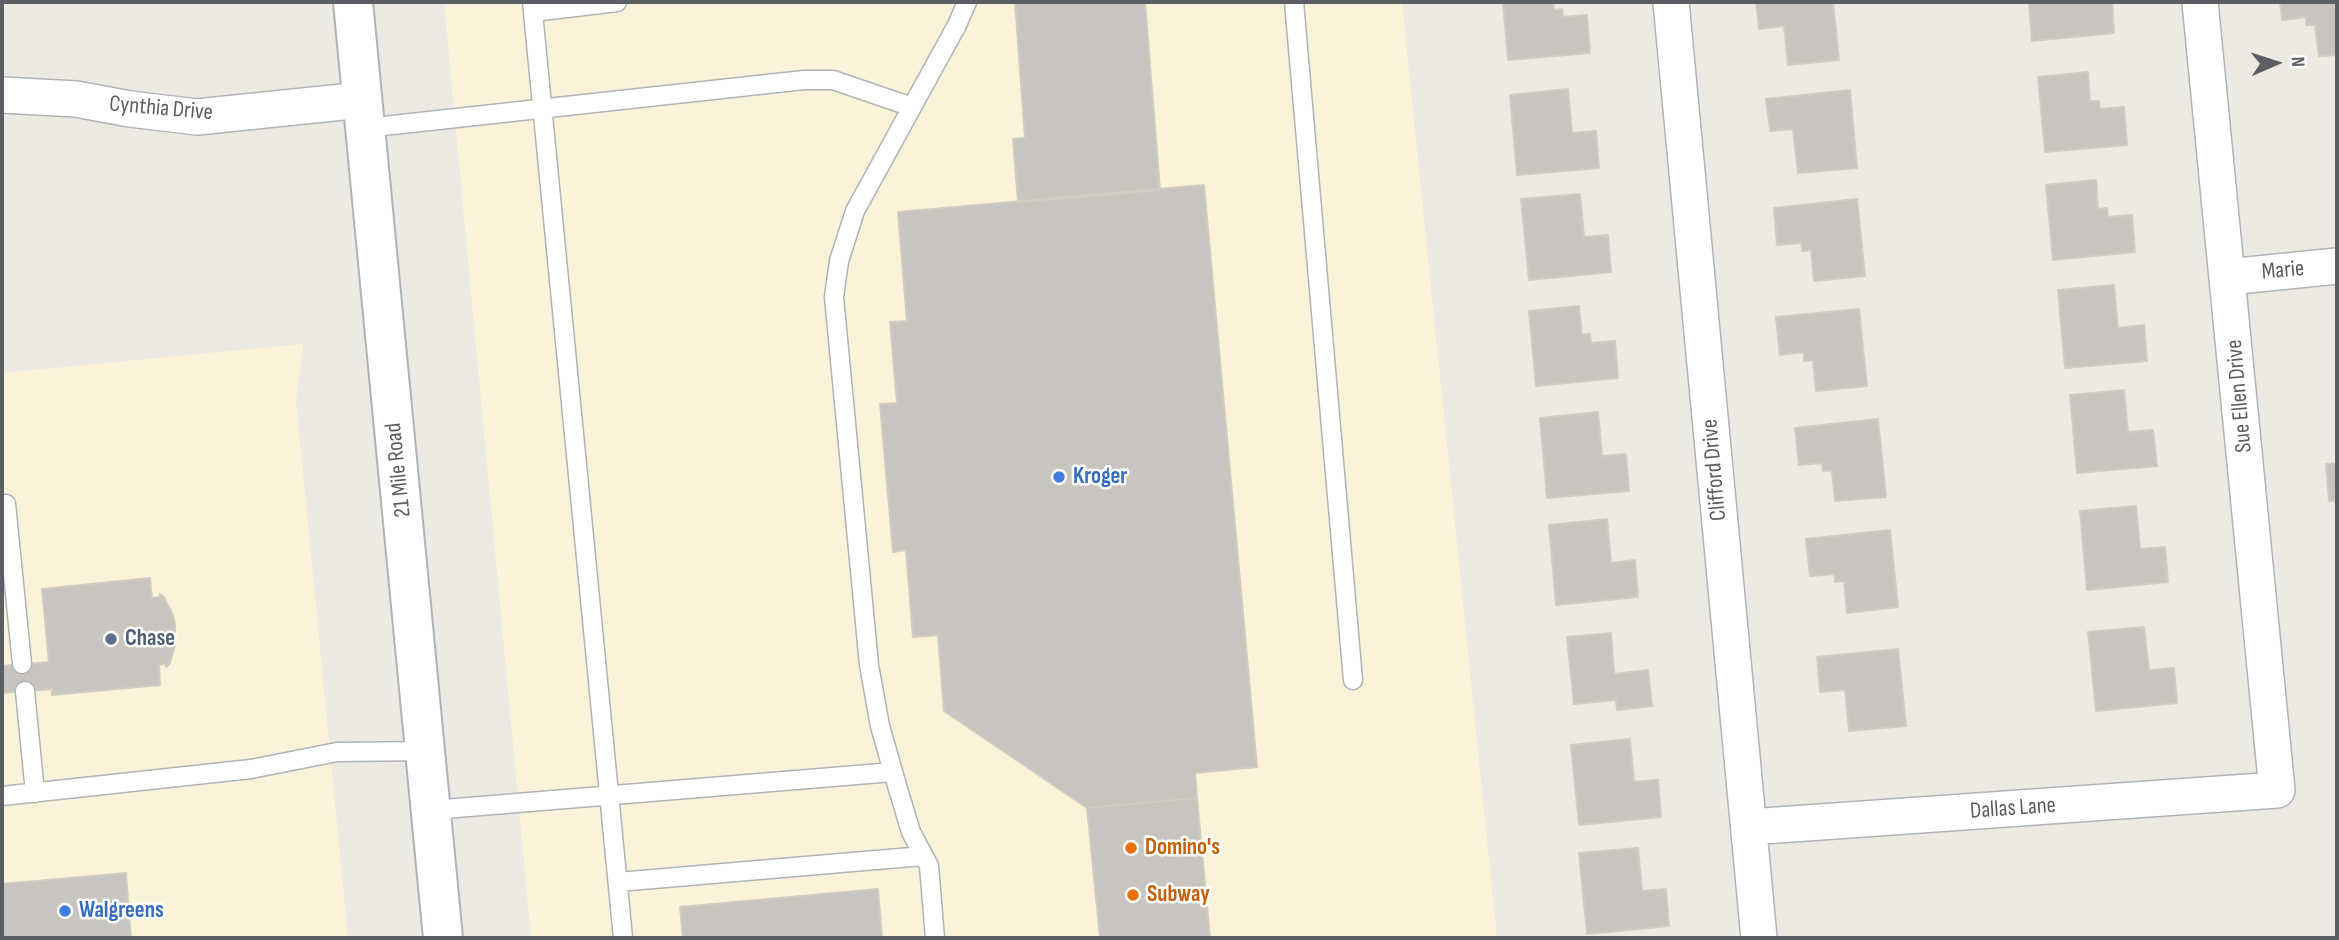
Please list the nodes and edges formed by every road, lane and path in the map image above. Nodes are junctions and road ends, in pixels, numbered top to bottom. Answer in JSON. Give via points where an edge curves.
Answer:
{"nodes":[{"id":1,"x":353,"y":2,"type":"edge"},
{"id":2,"x":617,"y":2,"type":"edge"},
{"id":3,"x":967,"y":2,"type":"edge"},
{"id":4,"x":1294,"y":2,"type":"edge"},
{"id":5,"x":1671,"y":2,"type":"edge"},
{"id":6,"x":2200,"y":2,"type":"edge"},
{"id":7,"x":533,"y":7,"type":"edge"},
{"id":8,"x":2,"y":95,"type":"edge"},
{"id":9,"x":912,"y":107,"type":"junction"},
{"id":10,"x":543,"y":108,"type":"junction"},
{"id":11,"x":363,"y":114,"type":"junction"},
{"id":12,"x":2337,"y":266,"type":"edge"},
{"id":13,"x":2228,"y":277,"type":"junction"},
{"id":14,"x":6,"y":504,"type":"dead end"},
{"id":15,"x":22,"y":664,"type":"dead end"},
{"id":16,"x":1353,"y":680,"type":"dead end"},
{"id":17,"x":25,"y":691,"type":"dead end"},
{"id":18,"x":426,"y":751,"type":"junction"},
{"id":19,"x":893,"y":772,"type":"junction"},
{"id":20,"x":2277,"y":790,"type":"joint"},
{"id":21,"x":35,"y":793,"type":"junction"},
{"id":22,"x":610,"y":794,"type":"junction"},
{"id":23,"x":2,"y":796,"type":"edge"},
{"id":24,"x":432,"y":810,"type":"junction"},
{"id":25,"x":1749,"y":827,"type":"junction"},
{"id":26,"x":923,"y":856,"type":"junction"},
{"id":27,"x":618,"y":883,"type":"junction"},
{"id":28,"x":443,"y":938,"type":"edge"},
{"id":29,"x":623,"y":938,"type":"edge"},
{"id":30,"x":935,"y":938,"type":"edge"},
{"id":31,"x":1759,"y":938,"type":"edge"}],
"edges":[{"from":1,"to":11,"type":"street","name":"21 Mile Road"},
{"from":2,"to":7,"type":"lane"},
{"from":3,"to":9,"type":"lane"},
{"from":4,"to":16,"type":"lane"},
{"from":5,"to":25,"type":"street","name":"Clifford Drive"},
{"from":6,"to":13,"type":"street","name":"Sue Ellen Drive"},
{"from":7,"to":10,"type":"lane"},
{"from":8,"to":11,"type":"street","name":"Cynthia Drive","via":[[76,99],[197,117]]},
{"from":9,"to":10,"type":"lane","via":[[833,80],[804,80]]},
{"from":9,"to":19,"type":"lane","via":[[855,211],[839,261],[834,297],[869,665]]},
{"from":10,"to":11,"type":"lane"},
{"from":10,"to":22,"type":"lane"},
{"from":11,"to":18,"type":"street","name":"21 Mile Road"},
{"from":12,"to":13,"type":"street","name":"Marie"},
{"from":13,"to":20,"type":"street","name":"Sue Ellen Drive"},
{"from":14,"to":15,"type":"lane"},
{"from":17,"to":21,"type":"lane"},
{"from":18,"to":21,"type":"lane","via":[[337,752],[251,769]]},
{"from":18,"to":24,"type":"street","name":"21 Mile Road"},
{"from":19,"to":22,"type":"lane"},
{"from":19,"to":26,"type":"lane"},
{"from":20,"to":25,"type":"street","name":"Dallas Lane"},
{"from":21,"to":23,"type":"lane"},
{"from":22,"to":24,"type":"lane"},
{"from":22,"to":27,"type":"lane"},
{"from":24,"to":28,"type":"street","name":"21 Mile Road"},
{"from":25,"to":31,"type":"street","name":"Clifford Drive"},
{"from":26,"to":27,"type":"lane"},
{"from":26,"to":30,"type":"lane","via":[[929,866]]},
{"from":27,"to":29,"type":"lane"}]}
